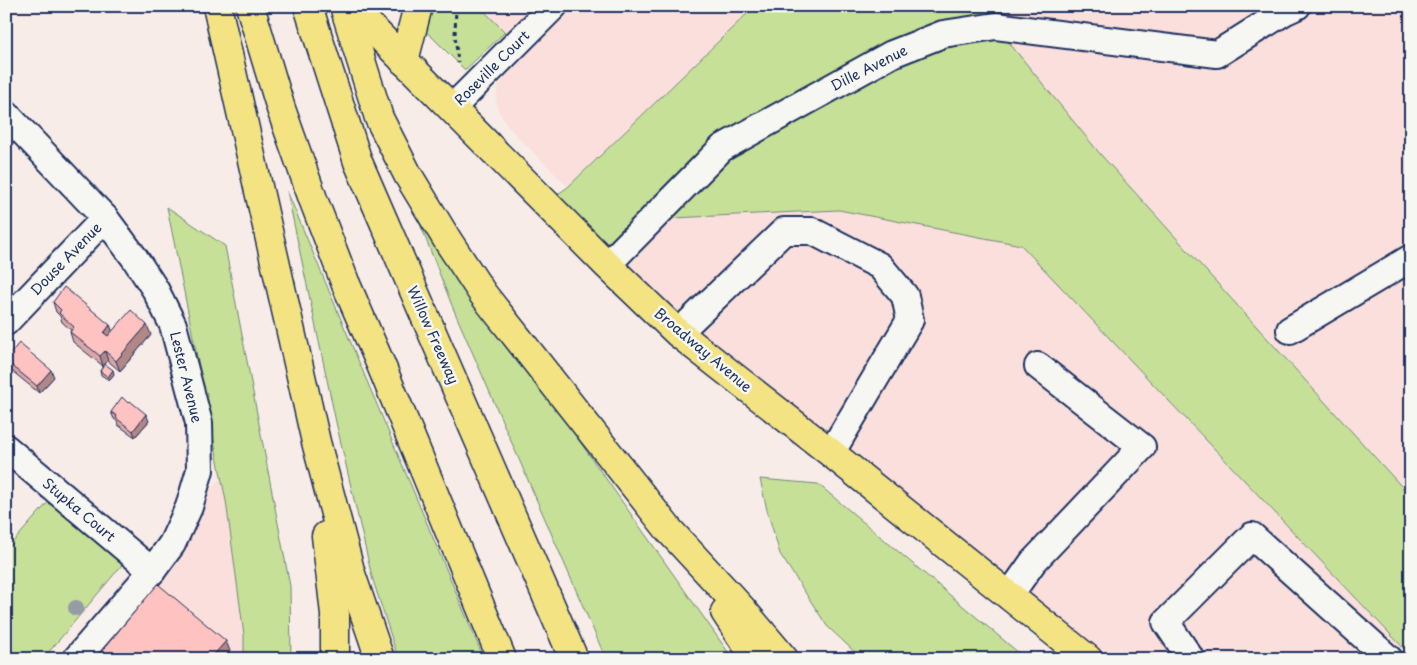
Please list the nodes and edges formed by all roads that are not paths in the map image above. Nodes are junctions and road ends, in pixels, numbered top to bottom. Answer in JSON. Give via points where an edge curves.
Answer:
{"nodes":[{"id":1,"x":217,"y":6,"type":"edge"},
{"id":2,"x":250,"y":6,"type":"edge"},
{"id":3,"x":308,"y":6,"type":"edge"},
{"id":4,"x":344,"y":6,"type":"edge"},
{"id":5,"x":350,"y":6,"type":"edge"},
{"id":6,"x":418,"y":6,"type":"edge"},
{"id":7,"x":554,"y":6,"type":"edge"},
{"id":8,"x":1297,"y":6,"type":"edge"},
{"id":9,"x":401,"y":58,"type":"junction"},
{"id":10,"x":452,"y":108,"type":"junction"},
{"id":11,"x":6,"y":114,"type":"edge"},
{"id":12,"x":105,"y":218,"type":"junction"},
{"id":13,"x":1411,"y":258,"type":"edge"},
{"id":14,"x":607,"y":265,"type":"junction"},
{"id":15,"x":6,"y":322,"type":"edge"},
{"id":16,"x":1290,"y":330,"type":"dead end"},
{"id":17,"x":678,"y":333,"type":"junction"},
{"id":18,"x":1038,"y":366,"type":"dead end"},
{"id":19,"x":316,"y":442,"type":"junction"},
{"id":20,"x":6,"y":448,"type":"edge"},
{"id":21,"x":831,"y":452,"type":"junction"},
{"id":22,"x":669,"y":530,"type":"junction"},
{"id":23,"x":152,"y":571,"type":"junction"},
{"id":24,"x":1010,"y":596,"type":"junction"},
{"id":25,"x":76,"y":659,"type":"edge"},
{"id":26,"x":335,"y":659,"type":"edge"},
{"id":27,"x":380,"y":659,"type":"edge"},
{"id":28,"x":502,"y":659,"type":"edge"},
{"id":29,"x":574,"y":659,"type":"edge"},
{"id":30,"x":756,"y":659,"type":"edge"},
{"id":31,"x":784,"y":659,"type":"edge"},
{"id":32,"x":1088,"y":659,"type":"edge"},
{"id":33,"x":1191,"y":659,"type":"edge"},
{"id":34,"x":1389,"y":659,"type":"edge"}],
"edges":[{"from":1,"to":19,"type":"main road"},
{"from":2,"to":28,"type":"main road","via":[[312,199]]},
{"from":3,"to":29,"type":"main road","name":"Willow Freeway","via":[[358,162]]},
{"from":4,"to":22,"type":"main road","via":[[378,118],[448,241],[483,294]]},
{"from":5,"to":9,"type":"main road","name":"Broadway Avenue"},
{"from":6,"to":9,"type":"main road"},
{"from":7,"to":10,"type":"street","name":"Roseville Court"},
{"from":8,"to":14,"type":"street","name":"Dille Avenue","via":[[1217,54],[996,26],[943,34],[892,54],[722,148]]},
{"from":9,"to":10,"type":"main road","name":"Broadway Avenue"},
{"from":10,"to":14,"type":"main road","name":"Broadway Avenue"},
{"from":11,"to":12,"type":"street","name":"Lester Avenue"},
{"from":12,"to":15,"type":"street","name":"Douse Avenue"},
{"from":12,"to":23,"type":"street","name":"Lester Avenue","via":[[155,289],[174,325],[199,423],[200,470],[189,507],[172,544]]},
{"from":13,"to":16,"type":"street"},
{"from":14,"to":17,"type":"main road","name":"Broadway Avenue"},
{"from":17,"to":21,"type":"main road","name":"Broadway Avenue"},
{"from":17,"to":21,"type":"street","via":[[784,230],[812,231],[880,266],[905,296],[910,320]]},
{"from":18,"to":24,"type":"street","via":[[1142,447],[1033,562]]},
{"from":19,"to":26,"type":"main road","via":[[335,614]]},
{"from":19,"to":27,"type":"main road","via":[[351,574]]},
{"from":20,"to":23,"type":"street","name":"Stupka Court"},
{"from":21,"to":24,"type":"main road","name":"Broadway Avenue"},
{"from":22,"to":30,"type":"main road"},
{"from":22,"to":31,"type":"main road"},
{"from":23,"to":25,"type":"street","name":"Lester Avenue"},
{"from":24,"to":32,"type":"main road","name":"Broadway Avenue"},
{"from":33,"to":34,"type":"street","via":[[1166,622],[1252,536]]}]}
